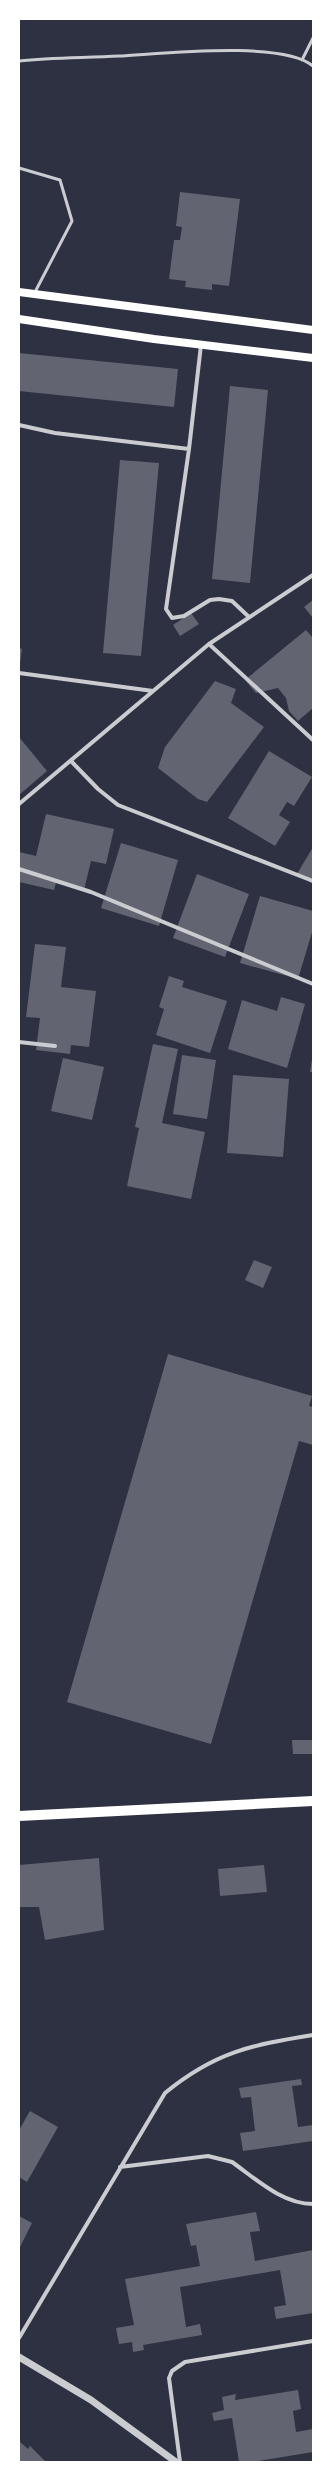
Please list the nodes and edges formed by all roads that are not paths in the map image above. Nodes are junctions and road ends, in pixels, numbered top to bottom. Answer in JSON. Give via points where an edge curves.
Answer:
{"nodes":[{"id":1,"x":313,"y":38,"type":"edge"},
{"id":2,"x":302,"y":60,"type":"junction"},
{"id":3,"x":19,"y":61,"type":"edge"},
{"id":4,"x":313,"y":66,"type":"edge"},
{"id":5,"x":19,"y":168,"type":"edge"},
{"id":6,"x":19,"y":292,"type":"edge"},
{"id":7,"x":34,"y":294,"type":"junction"},
{"id":8,"x":19,"y":319,"type":"edge"},
{"id":9,"x":313,"y":330,"type":"edge"},
{"id":10,"x":201,"y":345,"type":"junction"},
{"id":11,"x":313,"y":358,"type":"edge"},
{"id":12,"x":19,"y":425,"type":"edge"},
{"id":13,"x":189,"y":449,"type":"junction"},
{"id":14,"x":313,"y":575,"type":"edge"},
{"id":15,"x":249,"y":617,"type":"junction"},
{"id":16,"x":209,"y":644,"type":"junction"},
{"id":17,"x":19,"y":673,"type":"edge"},
{"id":18,"x":153,"y":692,"type":"junction"},
{"id":19,"x":313,"y":740,"type":"edge"},
{"id":20,"x":71,"y":761,"type":"junction"},
{"id":21,"x":19,"y":804,"type":"edge"},
{"id":22,"x":19,"y":870,"type":"edge"},
{"id":23,"x":313,"y":881,"type":"edge"},
{"id":24,"x":313,"y":984,"type":"edge"},
{"id":25,"x":19,"y":1042,"type":"edge"},
{"id":26,"x":55,"y":1046,"type":"dead end"},
{"id":27,"x":313,"y":1801,"type":"edge"},
{"id":28,"x":19,"y":1816,"type":"edge"},
{"id":29,"x":313,"y":2035,"type":"edge"},
{"id":30,"x":120,"y":2168,"type":"junction"},
{"id":31,"x":313,"y":2204,"type":"edge"},
{"id":32,"x":19,"y":2338,"type":"edge"},
{"id":33,"x":313,"y":2341,"type":"edge"},
{"id":34,"x":19,"y":2357,"type":"edge"},
{"id":35,"x":176,"y":2462,"type":"edge"},
{"id":36,"x":180,"y":2462,"type":"edge"}],
"edges":[{"from":1,"to":2,"type":"lane"},
{"from":2,"to":3,"type":"lane","via":[[282,54],[242,51]]},
{"from":2,"to":4,"type":"lane"},
{"from":5,"to":7,"type":"lane","via":[[60,180],[72,221]]},
{"from":6,"to":7,"type":"main road"},
{"from":7,"to":9,"type":"main road"},
{"from":8,"to":10,"type":"main road"},
{"from":10,"to":11,"type":"main road"},
{"from":10,"to":13,"type":"street"},
{"from":12,"to":13,"type":"street","via":[[55,433]]},
{"from":13,"to":15,"type":"street","via":[[166,609],[172,618],[184,616],[210,600],[220,599],[232,601]]},
{"from":14,"to":15,"type":"street"},
{"from":15,"to":16,"type":"street"},
{"from":16,"to":18,"type":"street"},
{"from":16,"to":19,"type":"street"},
{"from":17,"to":18,"type":"street"},
{"from":18,"to":20,"type":"street"},
{"from":20,"to":21,"type":"street"},
{"from":20,"to":23,"type":"street","via":[[118,805]]},
{"from":22,"to":24,"type":"street","via":[[91,892]]},
{"from":25,"to":26,"type":"street"},
{"from":27,"to":28,"type":"main road"},
{"from":29,"to":30,"type":"street","via":[[270,2042],[222,2055],[188,2074],[165,2093]]},
{"from":30,"to":31,"type":"street","via":[[208,2156],[222,2158],[232,2162],[284,2198],[302,2204]]},
{"from":30,"to":32,"type":"street"},
{"from":33,"to":36,"type":"street","via":[[185,2362],[172,2371],[169,2378]]},
{"from":34,"to":35,"type":"street","via":[[91,2400]]}]}
